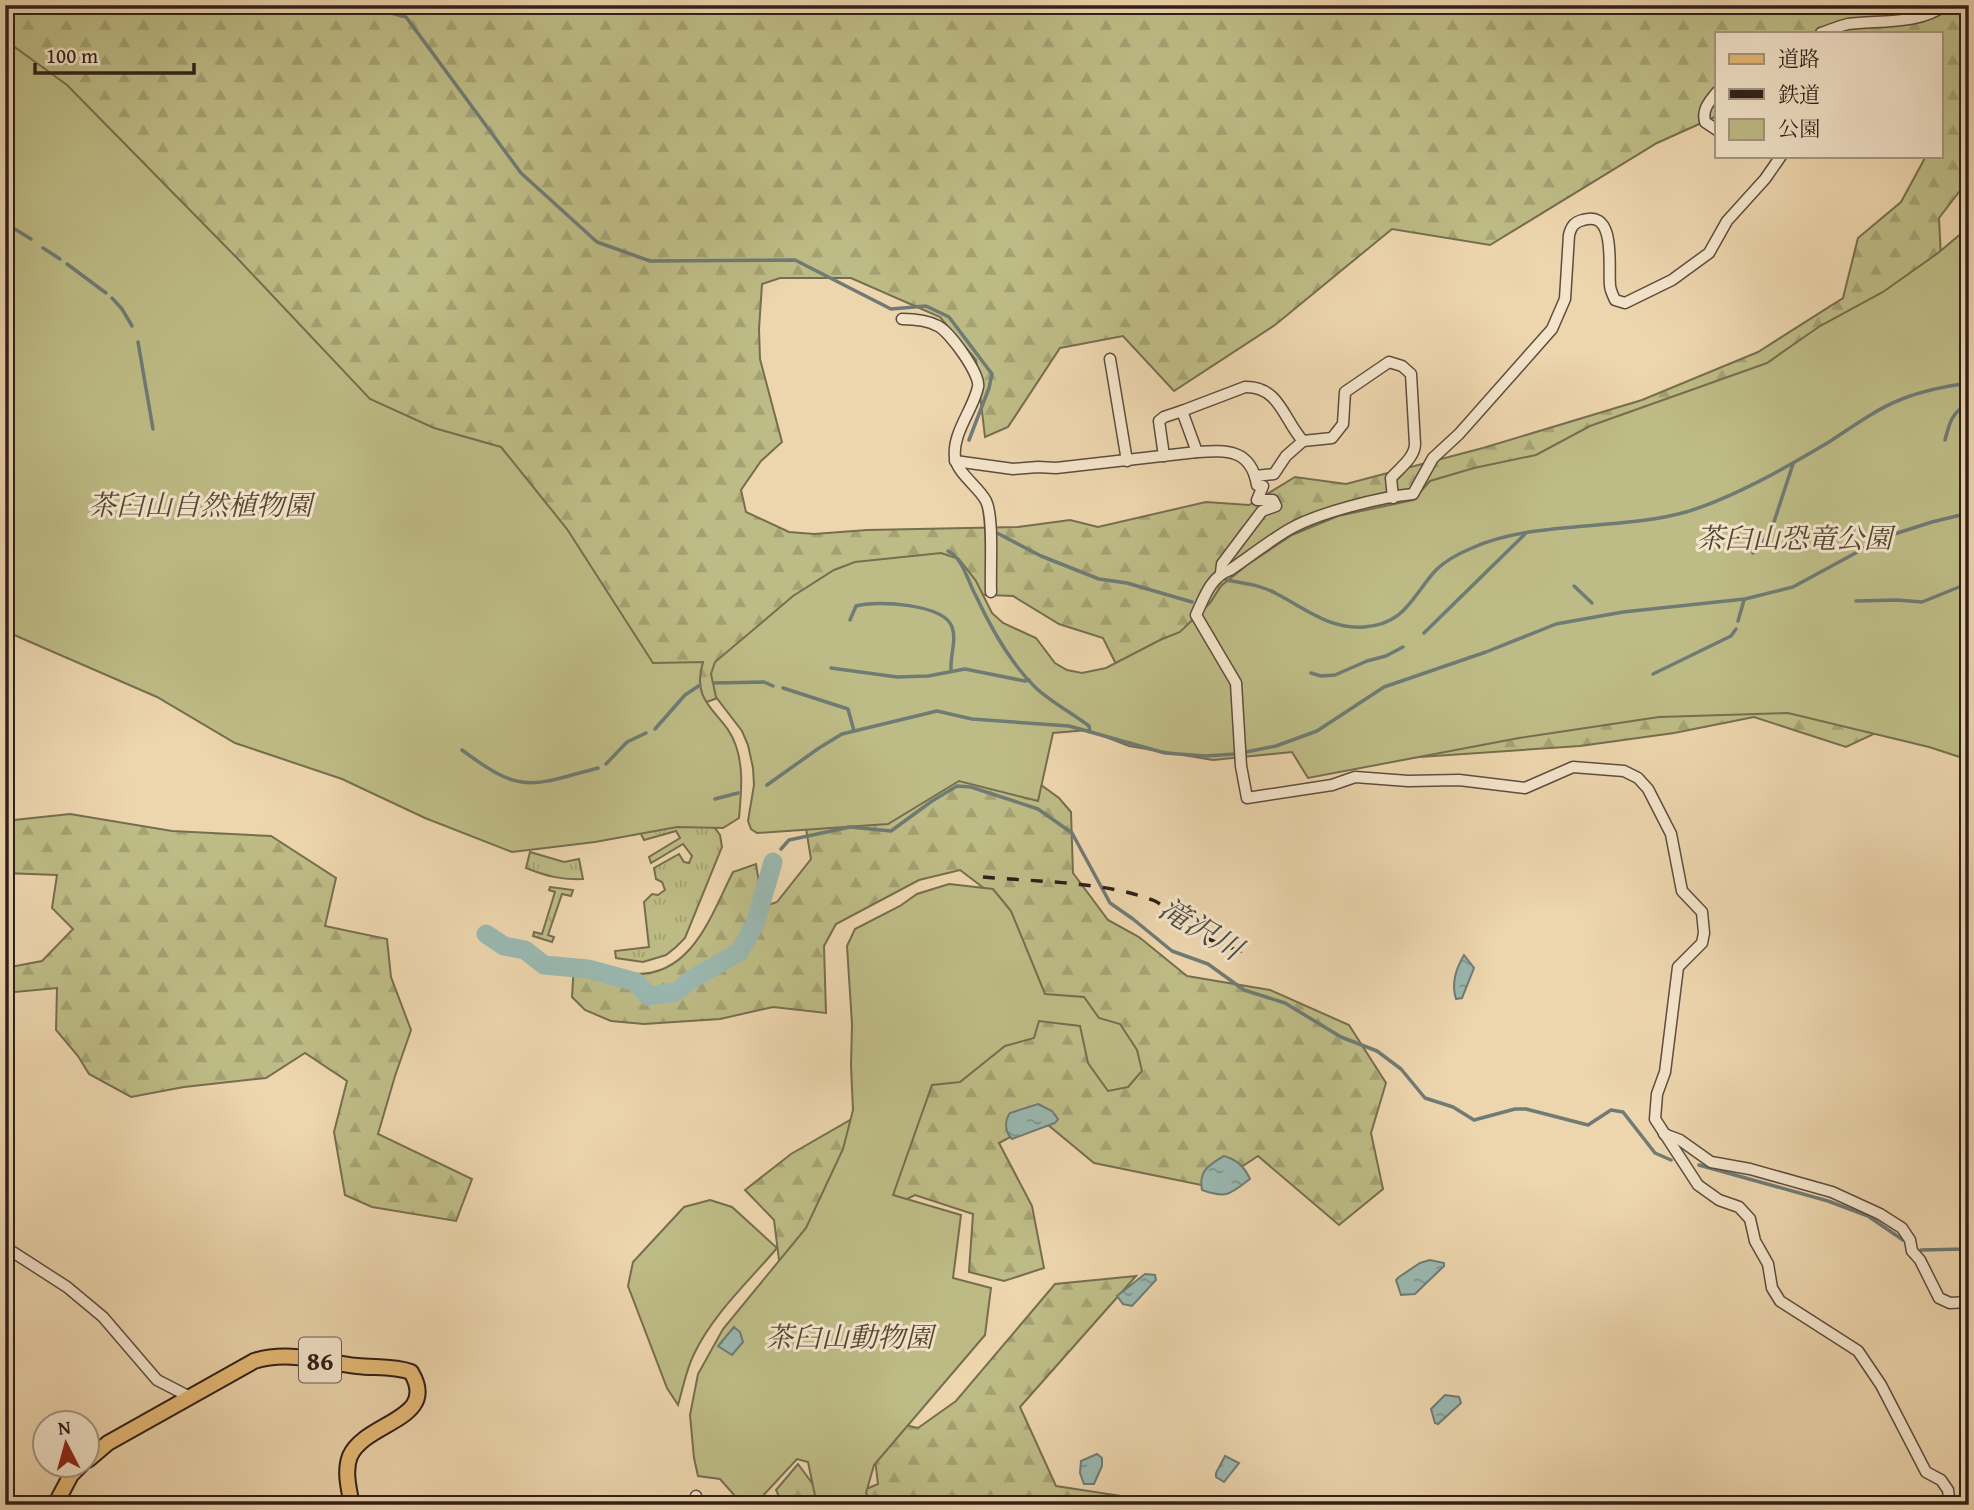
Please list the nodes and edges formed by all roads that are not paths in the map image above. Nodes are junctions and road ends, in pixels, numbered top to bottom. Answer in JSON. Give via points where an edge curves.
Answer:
{"nodes":[{"id":1,"x":1945,"y":5,"type":"edge"},
{"id":2,"x":1824,"y":32,"type":"edge"},
{"id":3,"x":1715,"y":95,"type":"edge"},
{"id":4,"x":1715,"y":129,"type":"edge"},
{"id":5,"x":1780,"y":158,"type":"edge"},
{"id":6,"x":902,"y":319,"type":"dead end"},
{"id":7,"x":1110,"y":359,"type":"dead end"},
{"id":8,"x":1182,"y":411,"type":"junction"},
{"id":9,"x":1303,"y":441,"type":"junction"},
{"id":10,"x":1198,"y":452,"type":"junction"},
{"id":11,"x":1164,"y":456,"type":"junction"},
{"id":12,"x":955,"y":461,"type":"junction"},
{"id":13,"x":1127,"y":461,"type":"junction"},
{"id":14,"x":1255,"y":476,"type":"junction"},
{"id":15,"x":1393,"y":498,"type":"junction"},
{"id":16,"x":1221,"y":573,"type":"junction"},
{"id":17,"x":991,"y":592,"type":"dead end"},
{"id":18,"x":1664,"y":1134,"type":"junction"},
{"id":19,"x":5,"y":1247,"type":"edge"},
{"id":20,"x":1969,"y":1302,"type":"edge"},
{"id":21,"x":190,"y":1397,"type":"junction"},
{"id":22,"x":102,"y":1448,"type":"edge"},
{"id":23,"x":69,"y":1478,"type":"edge"},
{"id":24,"x":55,"y":1505,"type":"edge"},
{"id":25,"x":352,"y":1505,"type":"edge"},
{"id":26,"x":1950,"y":1505,"type":"edge"}],
"edges":[{"from":1,"to":2,"type":"street","via":[[1911,18],[1844,25]]},
{"from":3,"to":4,"type":"street","via":[[1703,114],[1705,122]]},
{"from":5,"to":15,"type":"street","via":[[1727,221],[1709,253],[1633,301],[1615,300],[1610,288],[1610,243],[1605,228],[1587,219],[1572,227],[1565,299],[1552,329],[1459,435],[1433,458],[1413,494]]},
{"from":6,"to":12,"type":"street","via":[[940,327],[975,372],[979,385]]},
{"from":7,"to":13,"type":"street"},
{"from":8,"to":9,"type":"street","via":[[1255,387],[1279,402]]},
{"from":8,"to":10,"type":"street"},
{"from":8,"to":11,"type":"street","via":[[1159,421]]},
{"from":9,"to":14,"type":"street","via":[[1274,474]]},
{"from":9,"to":15,"type":"street","via":[[1332,438],[1343,425],[1345,392],[1389,362],[1402,366],[1411,374],[1415,450],[1391,478]]},
{"from":10,"to":11,"type":"street"},
{"from":10,"to":14,"type":"street","via":[[1236,453],[1250,464]]},
{"from":11,"to":13,"type":"street"},
{"from":12,"to":13,"type":"street","via":[[1013,469]]},
{"from":12,"to":17,"type":"street","via":[[987,502]]},
{"from":14,"to":16,"type":"street","via":[[1257,485],[1263,486],[1257,500],[1273,500],[1276,506],[1262,511],[1222,564]]},
{"from":15,"to":16,"type":"street","via":[[1301,524]]},
{"from":16,"to":18,"type":"street","via":[[1196,615],[1236,682],[1247,798],[1356,778],[1460,780],[1525,788],[1573,767],[1624,771],[1648,789],[1671,834],[1682,891],[1702,912],[1704,933],[1702,943],[1678,967],[1675,978],[1665,1072],[1655,1107],[1655,1119]]},
{"from":18,"to":20,"type":"street","via":[[1711,1162],[1832,1192],[1880,1214],[1902,1227],[1939,1297],[1950,1303]]},
{"from":18,"to":26,"type":"street","via":[[1698,1185],[1739,1207],[1750,1219],[1780,1301],[1858,1351],[1926,1472],[1948,1490]]},
{"from":19,"to":21,"type":"street","via":[[67,1287],[103,1317],[157,1380]]},
{"from":21,"to":22,"type":"main road","number":"86"},
{"from":21,"to":25,"type":"main road","number":"86","via":[[254,1362],[277,1356],[411,1372],[418,1399],[412,1409],[367,1437],[350,1457],[347,1475]]},
{"from":23,"to":24,"type":"main road"}]}
